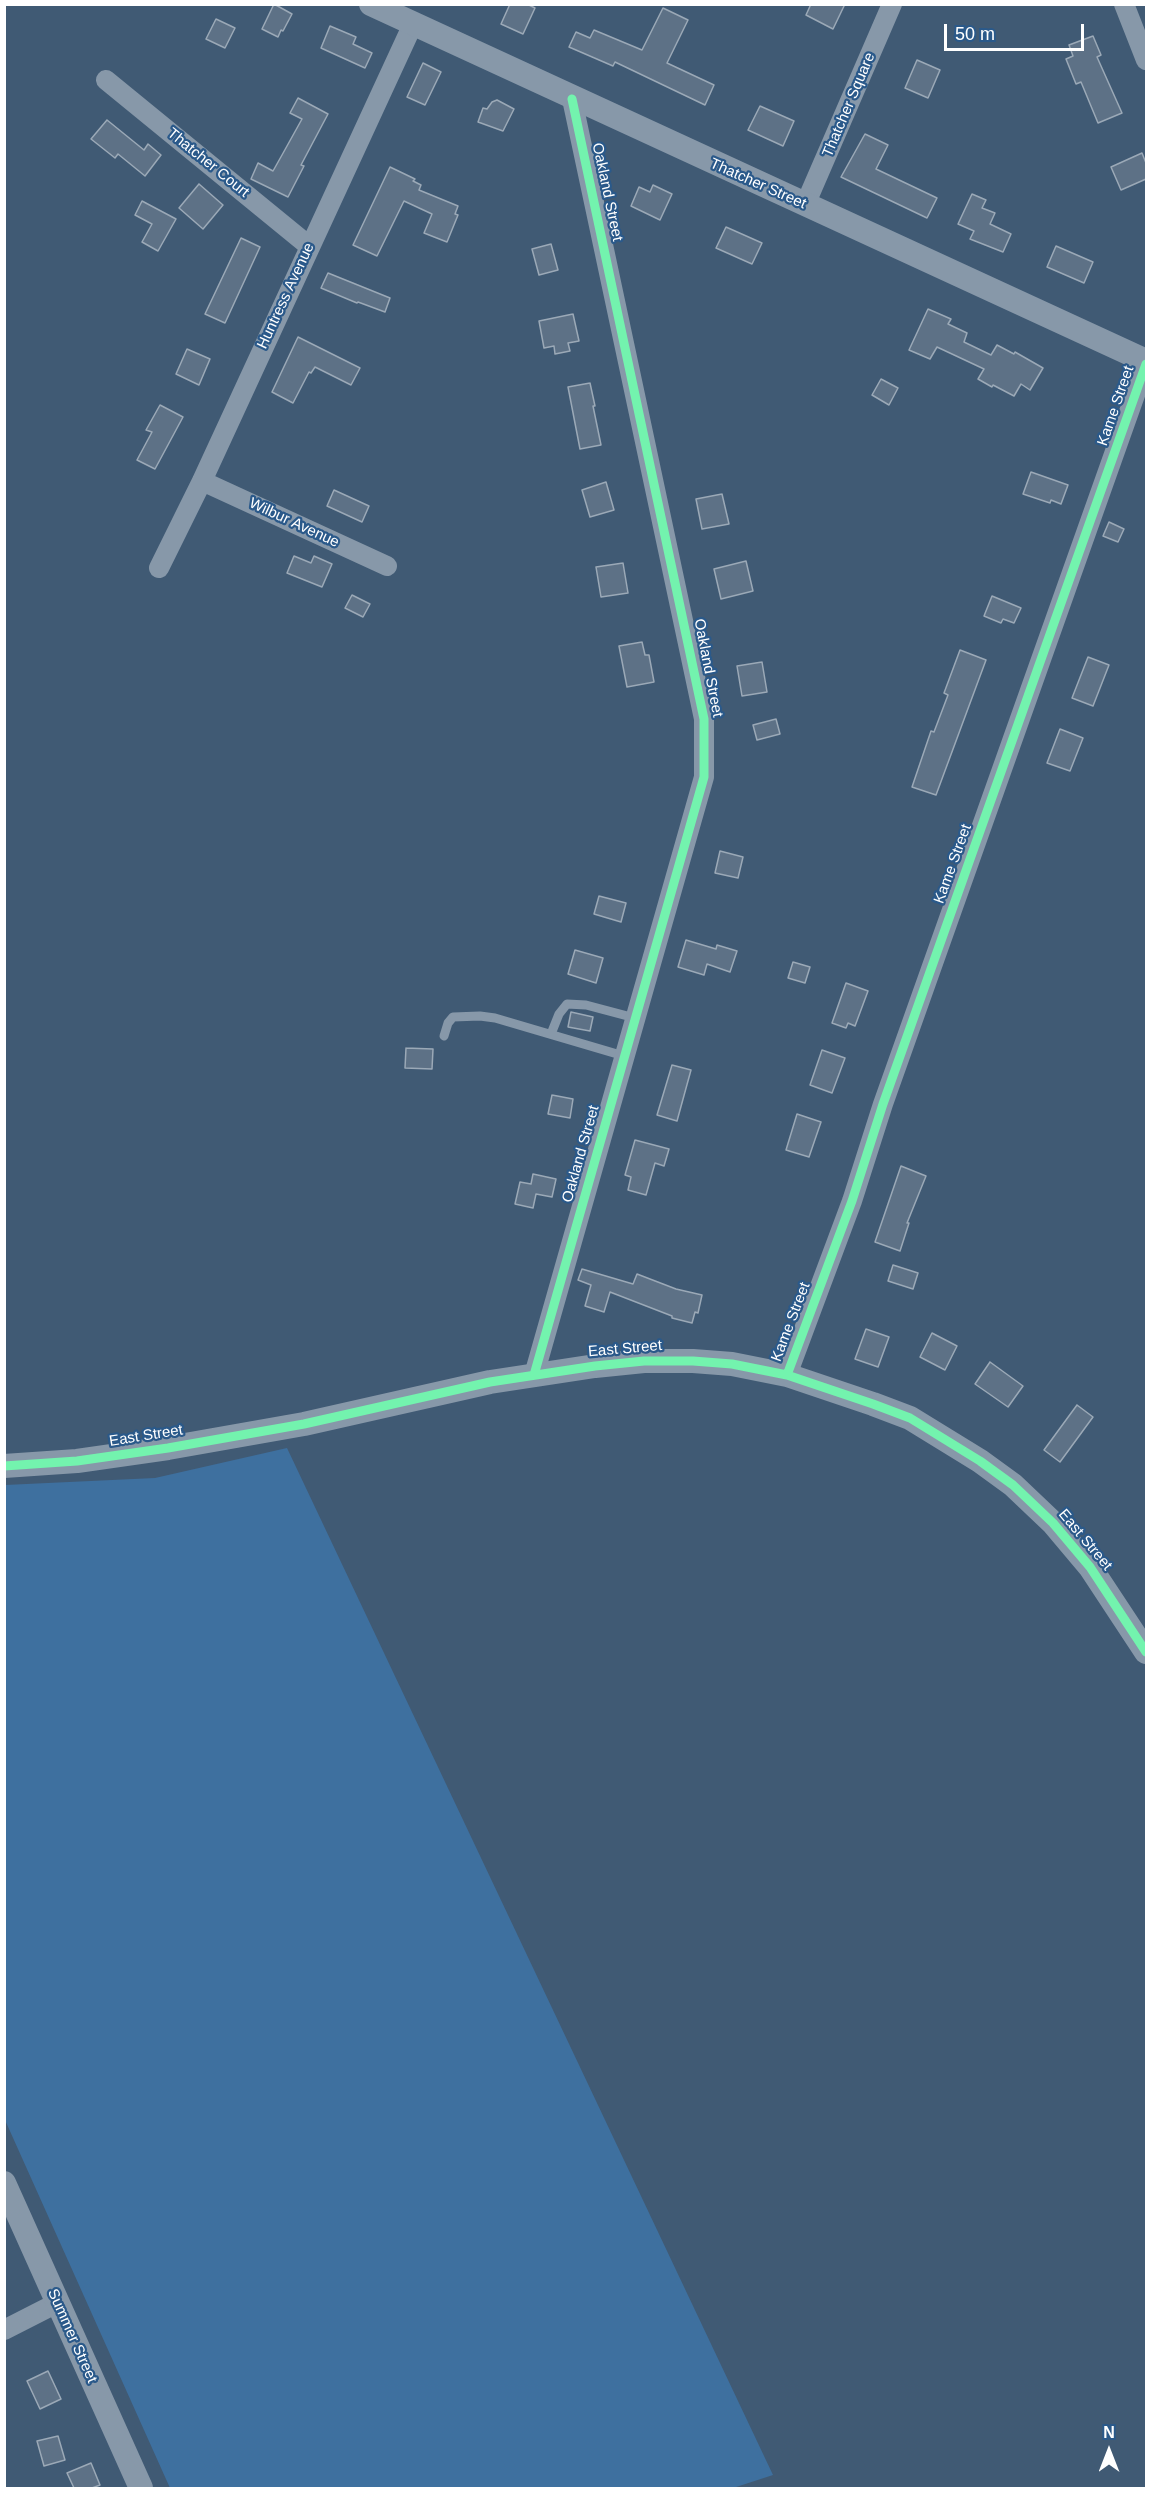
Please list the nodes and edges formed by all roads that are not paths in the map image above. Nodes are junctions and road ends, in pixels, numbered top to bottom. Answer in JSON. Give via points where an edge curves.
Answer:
{"nodes":[{"id":1,"x":371,"y":4,"type":"edge"},
{"id":2,"x":892,"y":4,"type":"edge"},
{"id":3,"x":1124,"y":4,"type":"edge"},
{"id":4,"x":413,"y":24,"type":"junction"},
{"id":5,"x":1146,"y":60,"type":"edge"},
{"id":6,"x":106,"y":80,"type":"dead end"},
{"id":7,"x":572,"y":99,"type":"junction"},
{"id":8,"x":805,"y":205,"type":"junction"},
{"id":9,"x":309,"y":246,"type":"junction"},
{"id":10,"x":1146,"y":362,"type":"edge"},
{"id":11,"x":202,"y":481,"type":"junction"},
{"id":12,"x":387,"y":566,"type":"dead end"},
{"id":13,"x":159,"y":568,"type":"dead end"},
{"id":14,"x":635,"y":1018,"type":"junction"},
{"id":15,"x":551,"y":1034,"type":"junction"},
{"id":16,"x":444,"y":1036,"type":"dead end"},
{"id":17,"x":624,"y":1056,"type":"junction"},
{"id":18,"x":534,"y":1375,"type":"junction"},
{"id":19,"x":787,"y":1375,"type":"junction"},
{"id":20,"x":4,"y":1466,"type":"edge"},
{"id":21,"x":1146,"y":1652,"type":"edge"},
{"id":22,"x":4,"y":2183,"type":"edge"},
{"id":23,"x":57,"y":2303,"type":"junction"},
{"id":24,"x":4,"y":2330,"type":"edge"},
{"id":25,"x":141,"y":2488,"type":"edge"}],
"edges":[{"from":1,"to":4,"type":"street","name":"Thatcher Street"},
{"from":2,"to":8,"type":"street","name":"Thatcher Square"},
{"from":3,"to":5,"type":"street"},
{"from":4,"to":7,"type":"street","name":"Thatcher Street"},
{"from":4,"to":9,"type":"street","name":"Huntress Avenue"},
{"from":6,"to":9,"type":"street","name":"Thatcher Court"},
{"from":7,"to":8,"type":"street","name":"Thatcher Street"},
{"from":7,"to":14,"type":"street","name":"Oakland Street","via":[[704,719],[704,777]]},
{"from":8,"to":10,"type":"street","name":"Thatcher Street"},
{"from":9,"to":11,"type":"street","name":"Huntress Avenue"},
{"from":10,"to":19,"type":"street","name":"Kame Street","via":[[852,1201]]},
{"from":11,"to":12,"type":"street","name":"Wilbur Avenue"},
{"from":11,"to":13,"type":"street","name":"Huntress Avenue"},
{"from":14,"to":15,"type":"lane","via":[[567,1004]]},
{"from":14,"to":17,"type":"street","name":"Oakland Street"},
{"from":15,"to":16,"type":"lane","via":[[495,1018],[467,1015],[453,1017]]},
{"from":15,"to":17,"type":"lane"},
{"from":17,"to":18,"type":"street","name":"Oakland Street"},
{"from":18,"to":19,"type":"street","name":"East Street","via":[[644,1361],[693,1361]]},
{"from":18,"to":20,"type":"street","name":"East Street","via":[[225,1439],[100,1458]]},
{"from":19,"to":21,"type":"street","name":"East Street","via":[[910,1418],[1013,1485],[1053,1523],[1090,1567]]},
{"from":22,"to":23,"type":"street","name":"Summer Street"},
{"from":23,"to":24,"type":"street"},
{"from":23,"to":25,"type":"street","name":"Summer Street"}]}
